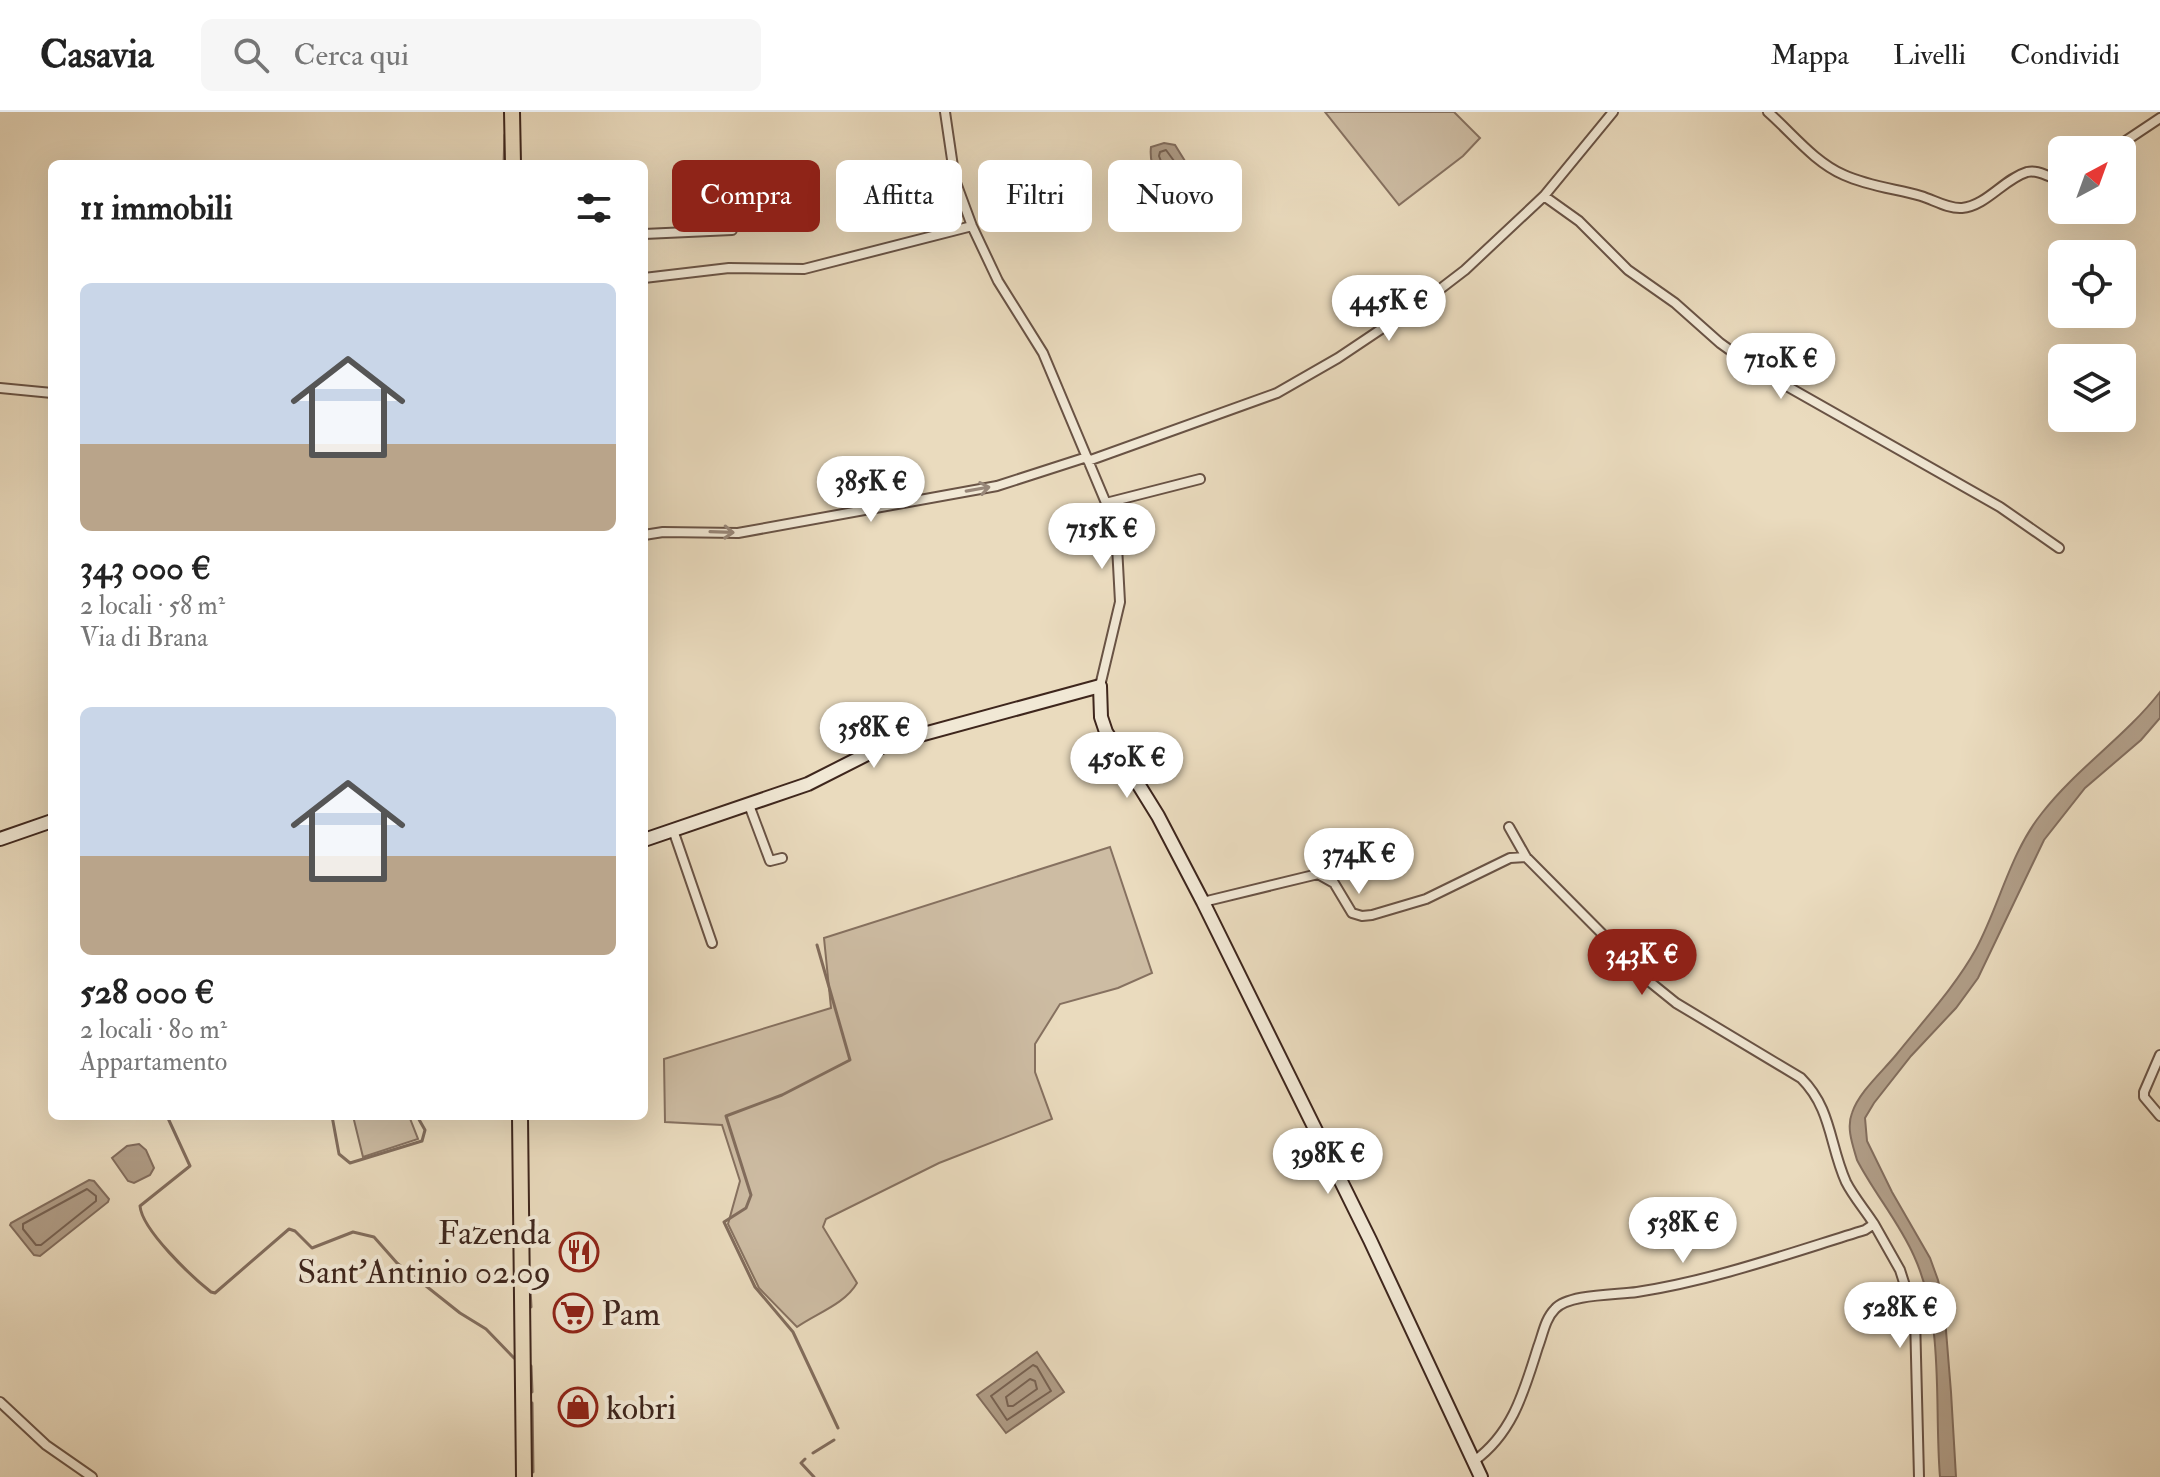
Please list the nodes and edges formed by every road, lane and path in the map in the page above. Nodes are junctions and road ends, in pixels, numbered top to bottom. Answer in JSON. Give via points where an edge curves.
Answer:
{"nodes":[{"id":1,"x":512,"y":112,"type":"edge"},
{"id":2,"x":945,"y":112,"type":"edge"},
{"id":3,"x":1613,"y":112,"type":"edge"},
{"id":4,"x":1768,"y":112,"type":"edge"},
{"id":5,"x":2160,"y":118,"type":"edge"},
{"id":6,"x":2133,"y":136,"type":"edge"},
{"id":7,"x":513,"y":160,"type":"edge"},
{"id":8,"x":2048,"y":176,"type":"edge"},
{"id":9,"x":1544,"y":196,"type":"junction"},
{"id":10,"x":972,"y":226,"type":"junction"},
{"id":11,"x":688,"y":232,"type":"edge"},
{"id":12,"x":648,"y":234,"type":"edge"},
{"id":13,"x":648,"y":278,"type":"edge"},
{"id":14,"x":0,"y":388,"type":"edge"},
{"id":15,"x":48,"y":393,"type":"edge"},
{"id":16,"x":1088,"y":459,"type":"junction"},
{"id":17,"x":1200,"y":479,"type":"dead end"},
{"id":18,"x":1106,"y":503,"type":"junction"},
{"id":19,"x":648,"y":534,"type":"edge"},
{"id":20,"x":2059,"y":548,"type":"dead end"},
{"id":21,"x":1100,"y":686,"type":"junction"},
{"id":22,"x":749,"y":805,"type":"junction"},
{"id":23,"x":48,"y":822,"type":"edge"},
{"id":24,"x":1509,"y":827,"type":"dead end"},
{"id":25,"x":673,"y":830,"type":"junction"},
{"id":26,"x":0,"y":839,"type":"edge"},
{"id":27,"x":648,"y":839,"type":"edge"},
{"id":28,"x":1526,"y":857,"type":"junction"},
{"id":29,"x":782,"y":858,"type":"dead end"},
{"id":30,"x":1203,"y":902,"type":"junction"},
{"id":31,"x":712,"y":943,"type":"dead end"},
{"id":32,"x":2160,"y":1055,"type":"edge"},
{"id":33,"x":2160,"y":1116,"type":"edge"},
{"id":34,"x":520,"y":1120,"type":"edge"},
{"id":35,"x":1874,"y":1224,"type":"junction"},
{"id":36,"x":0,"y":1402,"type":"edge"},
{"id":37,"x":1474,"y":1461,"type":"junction"},
{"id":38,"x":92,"y":1477,"type":"edge"},
{"id":39,"x":524,"y":1477,"type":"edge"},
{"id":40,"x":1481,"y":1477,"type":"edge"},
{"id":41,"x":1919,"y":1477,"type":"edge"}],
"edges":[{"from":1,"to":7,"type":"main road"},
{"from":2,"to":10,"type":"street","via":[[955,180]]},
{"from":3,"to":9,"type":"street"},
{"from":4,"to":8,"type":"street","via":[[1841,174],[1950,207],[1965,208],[2027,172]]},
{"from":5,"to":6,"type":"street"},
{"from":9,"to":16,"type":"street","via":[[1441,289],[1338,358],[1277,393]]},
{"from":9,"to":20,"type":"street","via":[[1579,221],[1628,270],[1755,368],[2000,507]]},
{"from":10,"to":13,"type":"street","via":[[804,269],[729,268]]},
{"from":10,"to":16,"type":"street","via":[[998,281],[1043,353]]},
{"from":11,"to":12,"type":"street"},
{"from":14,"to":15,"type":"street"},
{"from":16,"to":18,"type":"street"},
{"from":19,"to":16,"type":"street","one_way":true,"via":[[738,533],[997,486]]},
{"from":17,"to":18,"type":"street"},
{"from":18,"to":21,"type":"street","via":[[1117,546],[1120,602]]},
{"from":21,"to":22,"type":"street","via":[[887,744],[808,784]]},
{"from":21,"to":30,"type":"street","via":[[1106,732]]},
{"from":22,"to":25,"type":"street"},
{"from":22,"to":29,"type":"street","via":[[770,861]]},
{"from":23,"to":26,"type":"street"},
{"from":24,"to":28,"type":"street"},
{"from":25,"to":27,"type":"street"},
{"from":25,"to":31,"type":"street"},
{"from":28,"to":30,"type":"street","via":[[1510,858],[1440,893],[1366,916],[1352,913],[1334,883],[1318,874]]},
{"from":28,"to":35,"type":"street","via":[[1668,996],[1801,1078],[1822,1104],[1847,1184]]},
{"from":30,"to":37,"type":"street"},
{"from":32,"to":33,"type":"street","via":[[2144,1097]]},
{"from":34,"to":39,"type":"main road"},
{"from":35,"to":37,"type":"street","via":[[1741,1269],[1559,1304],[1546,1322],[1520,1405],[1494,1444]]},
{"from":35,"to":41,"type":"street","via":[[1900,1270],[1915,1317]]},
{"from":36,"to":38,"type":"street","via":[[46,1445]]},
{"from":37,"to":40,"type":"street"}]}
